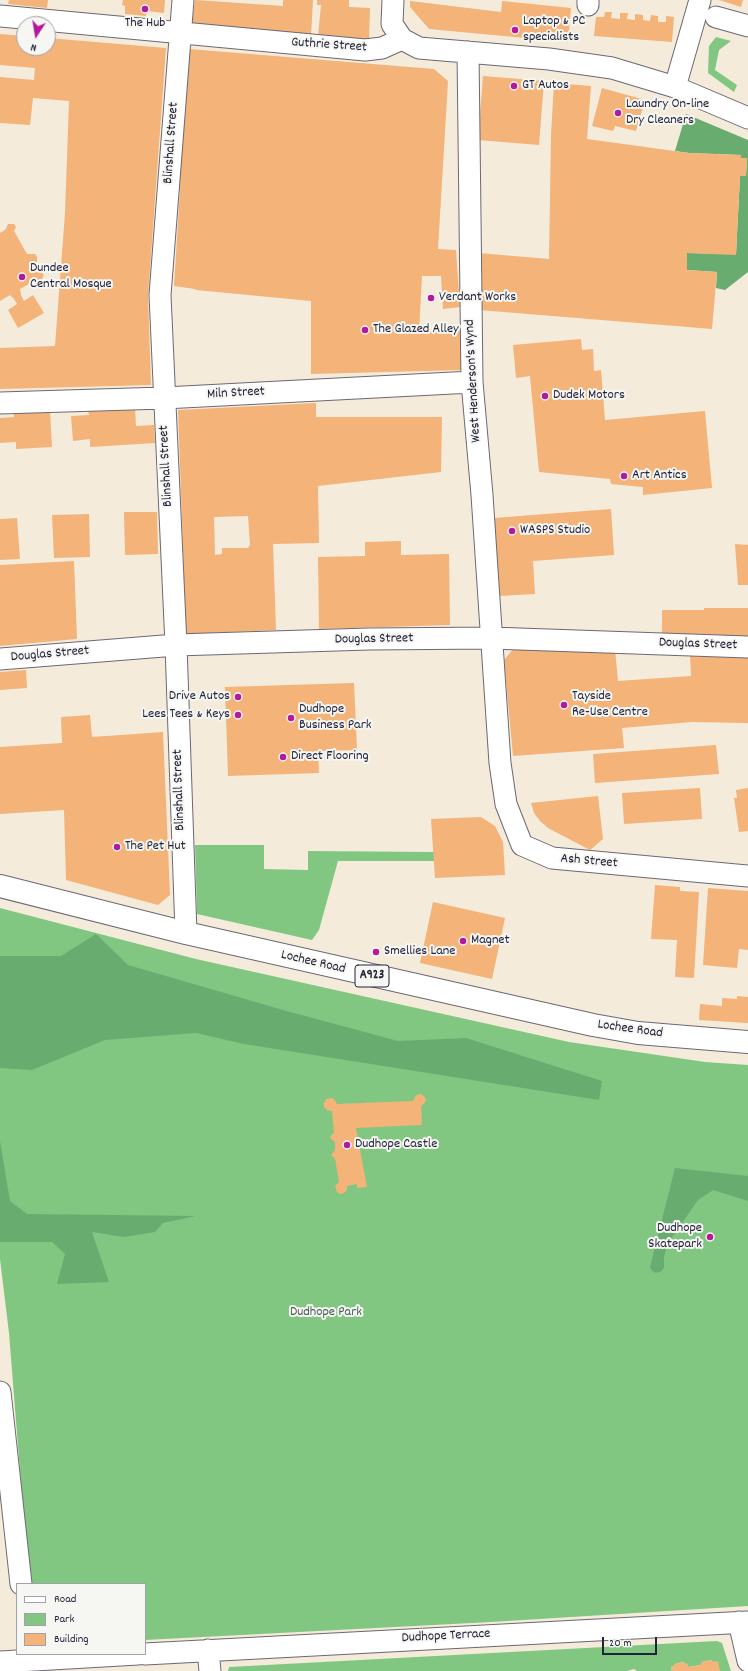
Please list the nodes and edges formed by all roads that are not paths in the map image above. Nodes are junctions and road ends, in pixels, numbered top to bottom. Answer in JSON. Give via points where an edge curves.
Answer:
{"nodes":[{"id":1,"x":184,"y":0,"type":"edge"},
{"id":2,"x":393,"y":0,"type":"edge"},
{"id":3,"x":700,"y":0,"type":"edge"},
{"id":4,"x":0,"y":16,"type":"edge"},
{"id":5,"x":716,"y":17,"type":"dead end"},
{"id":6,"x":748,"y":26,"type":"edge"},
{"id":7,"x":181,"y":32,"type":"junction"},
{"id":8,"x":402,"y":39,"type":"junction"},
{"id":9,"x":468,"y":52,"type":"junction"},
{"id":10,"x":675,"y":87,"type":"junction"},
{"id":11,"x":748,"y":118,"type":"edge"},
{"id":12,"x":472,"y":382,"type":"junction"},
{"id":13,"x":164,"y":398,"type":"junction"},
{"id":14,"x":0,"y":403,"type":"edge"},
{"id":15,"x":490,"y":638,"type":"junction"},
{"id":16,"x":176,"y":644,"type":"junction"},
{"id":17,"x":748,"y":647,"type":"edge"},
{"id":18,"x":0,"y":658,"type":"edge"},
{"id":19,"x":748,"y":876,"type":"edge"},
{"id":20,"x":0,"y":886,"type":"edge"},
{"id":21,"x":186,"y":933,"type":"junction"},
{"id":22,"x":748,"y":1042,"type":"edge"},
{"id":23,"x":0,"y":1392,"type":"edge"},
{"id":24,"x":2,"y":1420,"type":"edge"},
{"id":25,"x":21,"y":1583,"type":"edge"},
{"id":26,"x":743,"y":1622,"type":"edge"},
{"id":27,"x":208,"y":1650,"type":"junction"},
{"id":28,"x":146,"y":1654,"type":"edge"},
{"id":29,"x":102,"y":1655,"type":"edge"},
{"id":30,"x":29,"y":1657,"type":"edge"},
{"id":31,"x":748,"y":1661,"type":"edge"},
{"id":32,"x":0,"y":1662,"type":"edge"},
{"id":33,"x":210,"y":1671,"type":"edge"}],
"edges":[{"from":1,"to":7,"type":"street","name":"Blinshall Street"},
{"from":2,"to":8,"type":"street","via":[[392,24]]},
{"from":3,"to":10,"type":"street"},
{"from":4,"to":7,"type":"street","name":"Guthrie Street"},
{"from":5,"to":6,"type":"street"},
{"from":7,"to":8,"type":"street","name":"Guthrie Street","via":[[365,50],[382,48]]},
{"from":7,"to":13,"type":"street","name":"Blinshall Street","via":[[160,295]]},
{"from":8,"to":9,"type":"street","via":[[419,48]]},
{"from":9,"to":10,"type":"street","via":[[612,68]]},
{"from":9,"to":12,"type":"street","name":"West Henderson's Wynd"},
{"from":10,"to":11,"type":"street"},
{"from":12,"to":13,"type":"street","name":"Miln Street"},
{"from":12,"to":15,"type":"street","name":"West Henderson's Wynd","via":[[482,495]]},
{"from":13,"to":14,"type":"street","name":"Miln Street"},
{"from":13,"to":16,"type":"street","name":"Blinshall Street"},
{"from":15,"to":16,"type":"street","name":"Douglas Street"},
{"from":15,"to":17,"type":"street","name":"Douglas Street"},
{"from":15,"to":19,"type":"street","name":"Ash Street","via":[[500,763],[506,804],[522,845],[552,858]]},
{"from":16,"to":18,"type":"street","name":"Douglas Street"},
{"from":16,"to":21,"type":"street","name":"Blinshall Street"},
{"from":20,"to":21,"type":"main road","name":"Lochee Road","number":"A923"},
{"from":21,"to":22,"type":"main road","name":"Lochee Road","number":"A923","via":[[593,1026],[638,1033]]},
{"from":23,"to":24,"type":"street"},
{"from":24,"to":25,"type":"street"},
{"from":26,"to":27,"type":"street","name":"Dudhope Terrace"},
{"from":26,"to":31,"type":"street"},
{"from":27,"to":28,"type":"street","name":"Dudhope Terrace"},
{"from":27,"to":33,"type":"street"},
{"from":29,"to":30,"type":"street"},
{"from":30,"to":32,"type":"street"}]}
